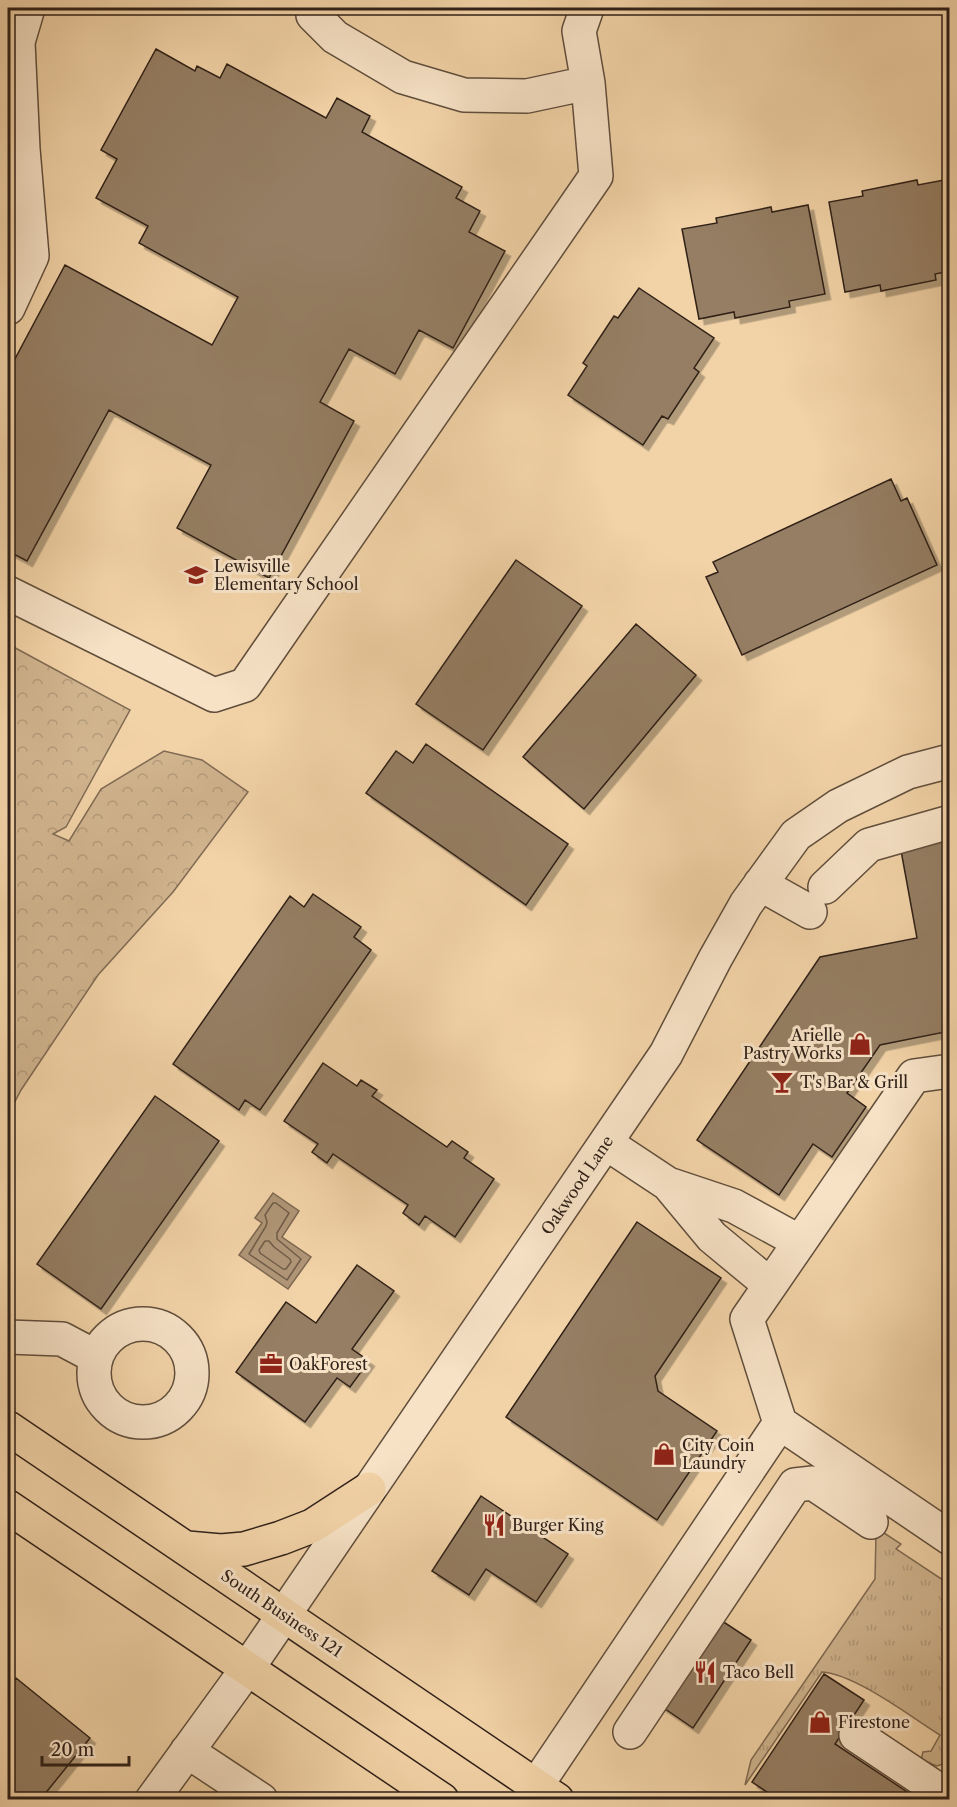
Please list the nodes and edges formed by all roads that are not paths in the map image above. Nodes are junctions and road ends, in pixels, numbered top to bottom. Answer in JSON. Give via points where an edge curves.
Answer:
{"nodes":[{"id":1,"x":28,"y":8,"type":"edge"},
{"id":2,"x":314,"y":8,"type":"edge"},
{"id":3,"x":587,"y":8,"type":"edge"},
{"id":4,"x":588,"y":83,"type":"junction"},
{"id":5,"x":15,"y":154,"type":"edge"},
{"id":6,"x":8,"y":308,"type":"edge"},
{"id":7,"x":8,"y":593,"type":"edge"},
{"id":8,"x":950,"y":761,"type":"edge"},
{"id":9,"x":950,"y":822,"type":"edge"},
{"id":10,"x":760,"y":884,"type":"junction"},
{"id":11,"x":950,"y":1071,"type":"edge"},
{"id":12,"x":606,"y":1143,"type":"junction"},
{"id":13,"x":668,"y":1184,"type":"junction"},
{"id":14,"x":800,"y":1242,"type":"junction"},
{"id":15,"x":770,"y":1285,"type":"junction"},
{"id":16,"x":8,"y":1337,"type":"edge"},
{"id":17,"x":96,"y":1357,"type":"dead end"},
{"id":18,"x":780,"y":1423,"type":"junction"},
{"id":19,"x":8,"y":1428,"type":"edge"},
{"id":20,"x":369,"y":1489,"type":"junction"},
{"id":21,"x":8,"y":1508,"type":"edge"},
{"id":22,"x":871,"y":1522,"type":"dead end"},
{"id":23,"x":950,"y":1538,"type":"edge"},
{"id":24,"x":187,"y":1548,"type":"junction"},
{"id":25,"x":283,"y":1614,"type":"junction"},
{"id":26,"x":247,"y":1669,"type":"junction"},
{"id":27,"x":630,"y":1732,"type":"dead end"},
{"id":28,"x":856,"y":1735,"type":"dead end"},
{"id":29,"x":187,"y":1751,"type":"junction"},
{"id":30,"x":226,"y":1791,"type":"edge"},
{"id":31,"x":547,"y":1793,"type":"edge"},
{"id":32,"x":949,"y":1798,"type":"edge"},
{"id":33,"x":152,"y":1800,"type":"edge"},
{"id":34,"x":261,"y":1800,"type":"edge"},
{"id":35,"x":442,"y":1800,"type":"edge"}],
"edges":[{"from":1,"to":5,"type":"street","via":[[18,42]]},
{"from":2,"to":4,"type":"street","via":[[313,15],[335,37],[403,77],[464,95],[527,96]]},
{"from":3,"to":4,"type":"street","via":[[579,31]]},
{"from":4,"to":7,"type":"street","via":[[596,176],[245,685],[214,695]]},
{"from":5,"to":6,"type":"street","via":[[32,256]]},
{"from":8,"to":10,"type":"street","name":"Oakwood Lane","via":[[908,772],[838,806],[796,835]]},
{"from":9,"to":10,"type":"street","via":[[869,845],[817,900]]},
{"from":10,"to":12,"type":"street","name":"Oakwood Lane","via":[[715,959],[666,1054]]},
{"from":11,"to":14,"type":"street","via":[[914,1076]]},
{"from":12,"to":13,"type":"street"},
{"from":12,"to":20,"type":"street","name":"Oakwood Lane"},
{"from":13,"to":14,"type":"street","via":[[734,1206]]},
{"from":13,"to":15,"type":"street","via":[[712,1237]]},
{"from":14,"to":15,"type":"street"},
{"from":15,"to":18,"type":"street","via":[[747,1318]]},
{"from":16,"to":17,"type":"street","via":[[62,1339]]},
{"from":18,"to":23,"type":"street"},
{"from":18,"to":31,"type":"street"},
{"from":19,"to":24,"type":"main road","name":"South Business 121"},
{"from":20,"to":24,"type":"main road","via":[[312,1527],[281,1538],[244,1549]]},
{"from":20,"to":25,"type":"street","name":"Oakwood Lane"},
{"from":21,"to":26,"type":"main road"},
{"from":22,"to":27,"type":"street","via":[[813,1483],[795,1485]]},
{"from":24,"to":25,"type":"main road","name":"South Business 121"},
{"from":25,"to":26,"type":"street","name":"Oakwood Lane"},
{"from":25,"to":31,"type":"main road","name":"South Business 121"},
{"from":26,"to":29,"type":"street","name":"Oakwood Lane"},
{"from":26,"to":35,"type":"main road"},
{"from":28,"to":32,"type":"street"},
{"from":29,"to":30,"type":"street"},
{"from":29,"to":33,"type":"street","name":"Oakwood Lane"},
{"from":30,"to":34,"type":"street"}]}
